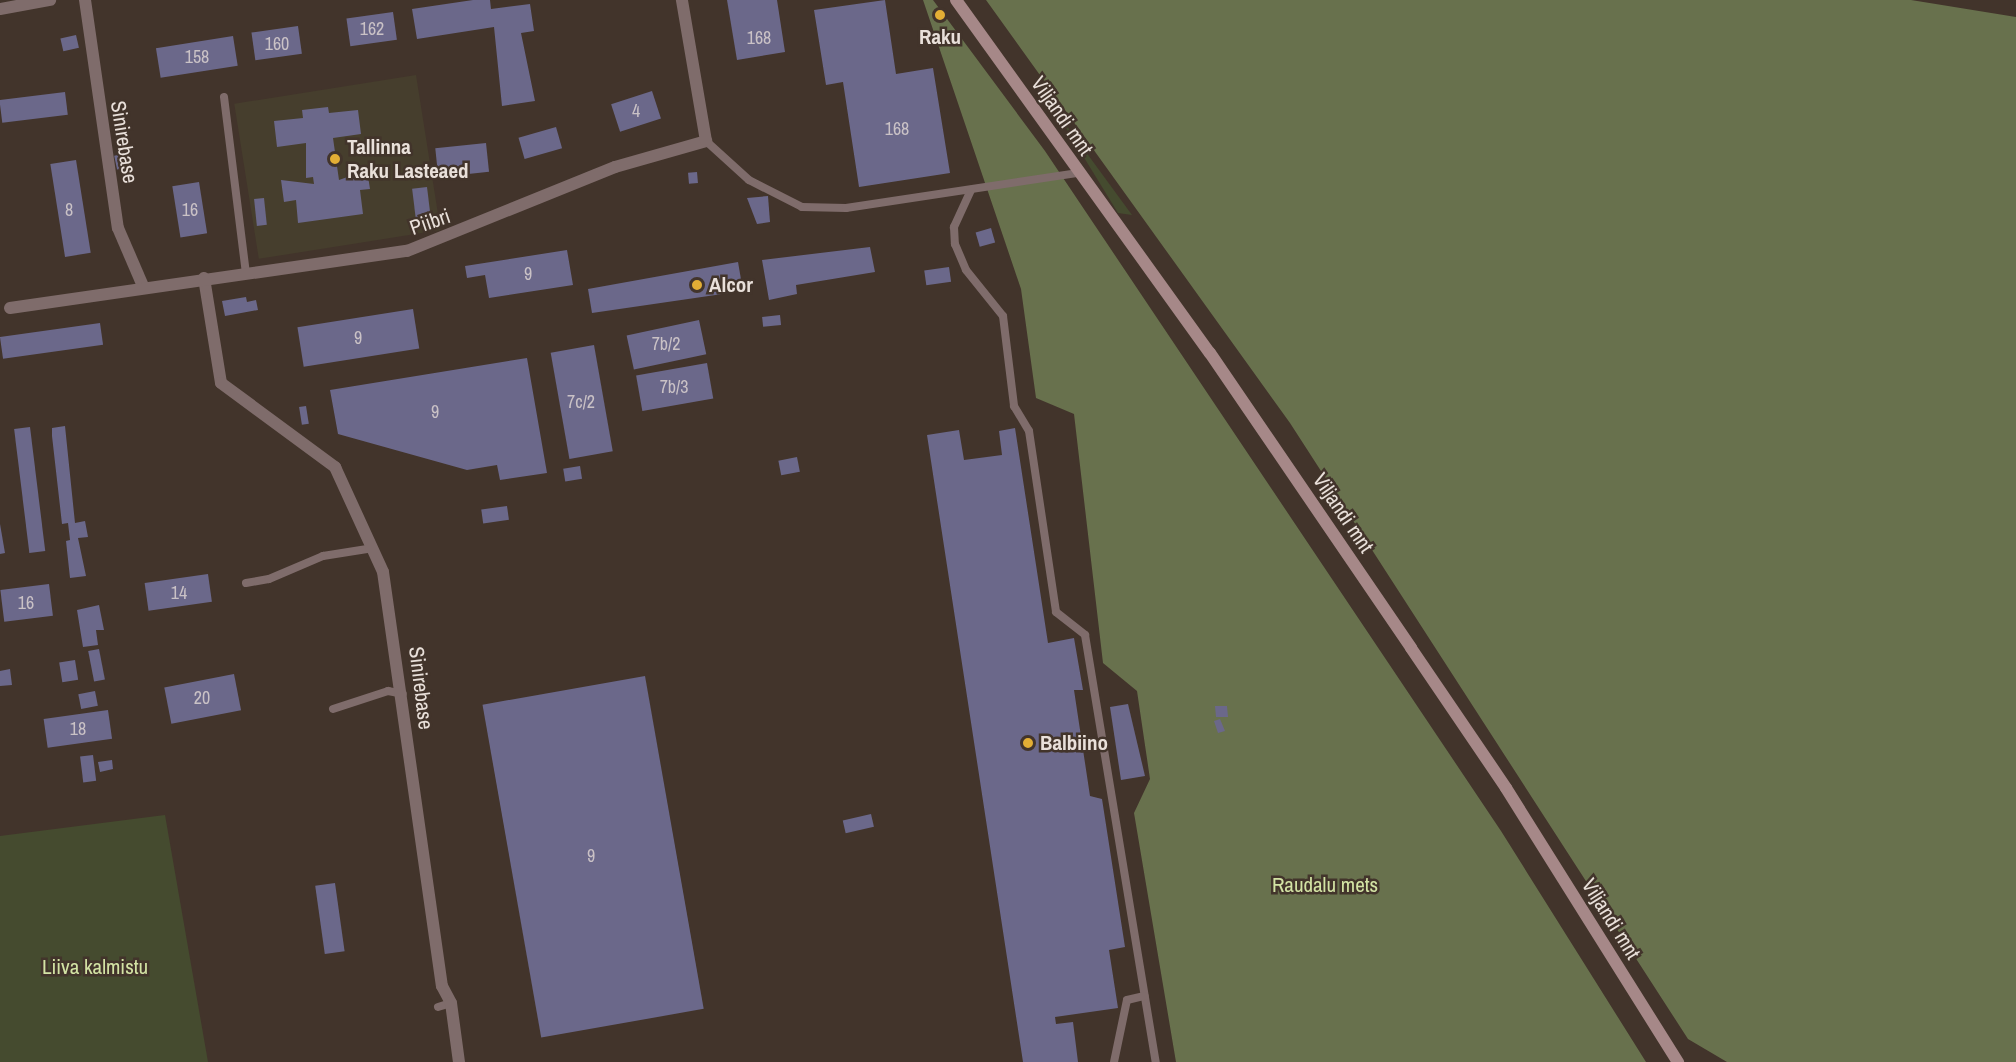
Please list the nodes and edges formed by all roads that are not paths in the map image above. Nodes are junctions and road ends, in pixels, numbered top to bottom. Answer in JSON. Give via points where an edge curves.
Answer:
{"nodes":[{"id":1,"x":50,"y":0,"type":"edge"},
{"id":2,"x":85,"y":0,"type":"edge"},
{"id":3,"x":682,"y":0,"type":"edge"},
{"id":4,"x":956,"y":0,"type":"edge"},
{"id":5,"x":0,"y":9,"type":"edge"},
{"id":6,"x":224,"y":97,"type":"dead end"},
{"id":7,"x":706,"y":141,"type":"junction"},
{"id":8,"x":1078,"y":173,"type":"junction"},
{"id":9,"x":971,"y":190,"type":"junction"},
{"id":10,"x":246,"y":273,"type":"junction"},
{"id":11,"x":204,"y":278,"type":"junction"},
{"id":12,"x":143,"y":286,"type":"junction"},
{"id":13,"x":10,"y":308,"type":"dead end"},
{"id":14,"x":373,"y":548,"type":"junction"},
{"id":15,"x":246,"y":583,"type":"dead end"},
{"id":16,"x":404,"y":694,"type":"junction"},
{"id":17,"x":333,"y":709,"type":"dead end"},
{"id":18,"x":1145,"y":996,"type":"junction"},
{"id":19,"x":451,"y":1003,"type":"junction"},
{"id":20,"x":438,"y":1007,"type":"dead end"},
{"id":21,"x":459,"y":1062,"type":"edge"},
{"id":22,"x":1114,"y":1062,"type":"edge"},
{"id":23,"x":1156,"y":1062,"type":"edge"},
{"id":24,"x":1678,"y":1062,"type":"edge"}],
"edges":[{"from":1,"to":5,"type":"street"},
{"from":2,"to":12,"type":"street","name":"Sinirebase","via":[[118,228]]},
{"from":3,"to":7,"type":"street"},
{"from":4,"to":8,"type":"main road","name":"Viljandi mnt"},
{"from":6,"to":10,"type":"lane"},
{"from":7,"to":9,"type":"lane","via":[[749,180],[802,207],[846,208]]},
{"from":7,"to":10,"type":"street","name":"Piibri","via":[[615,167],[407,251]]},
{"from":8,"to":9,"type":"lane"},
{"from":8,"to":24,"type":"main road","name":"Viljandi mnt","via":[[1210,353],[1506,788]]},
{"from":9,"to":18,"type":"lane","via":[[954,226],[956,244],[966,270],[1004,316],[1014,406],[1029,431],[1056,612],[1085,635]]},
{"from":10,"to":11,"type":"street","name":"Piibri"},
{"from":11,"to":12,"type":"street","name":"Piibri"},
{"from":11,"to":14,"type":"street","name":"Sinirebase","via":[[221,383],[335,467]]},
{"from":12,"to":13,"type":"street","name":"Piibri"},
{"from":14,"to":15,"type":"lane","via":[[323,556],[269,579]]},
{"from":14,"to":16,"type":"street","name":"Sinirebase","via":[[391,604]]},
{"from":16,"to":17,"type":"lane","via":[[388,691]]},
{"from":16,"to":19,"type":"street","name":"Sinirebase","via":[[442,986]]},
{"from":18,"to":22,"type":"lane","via":[[1127,1000]]},
{"from":18,"to":23,"type":"lane"},
{"from":19,"to":20,"type":"lane"},
{"from":19,"to":21,"type":"street","name":"Sinirebase"}]}
